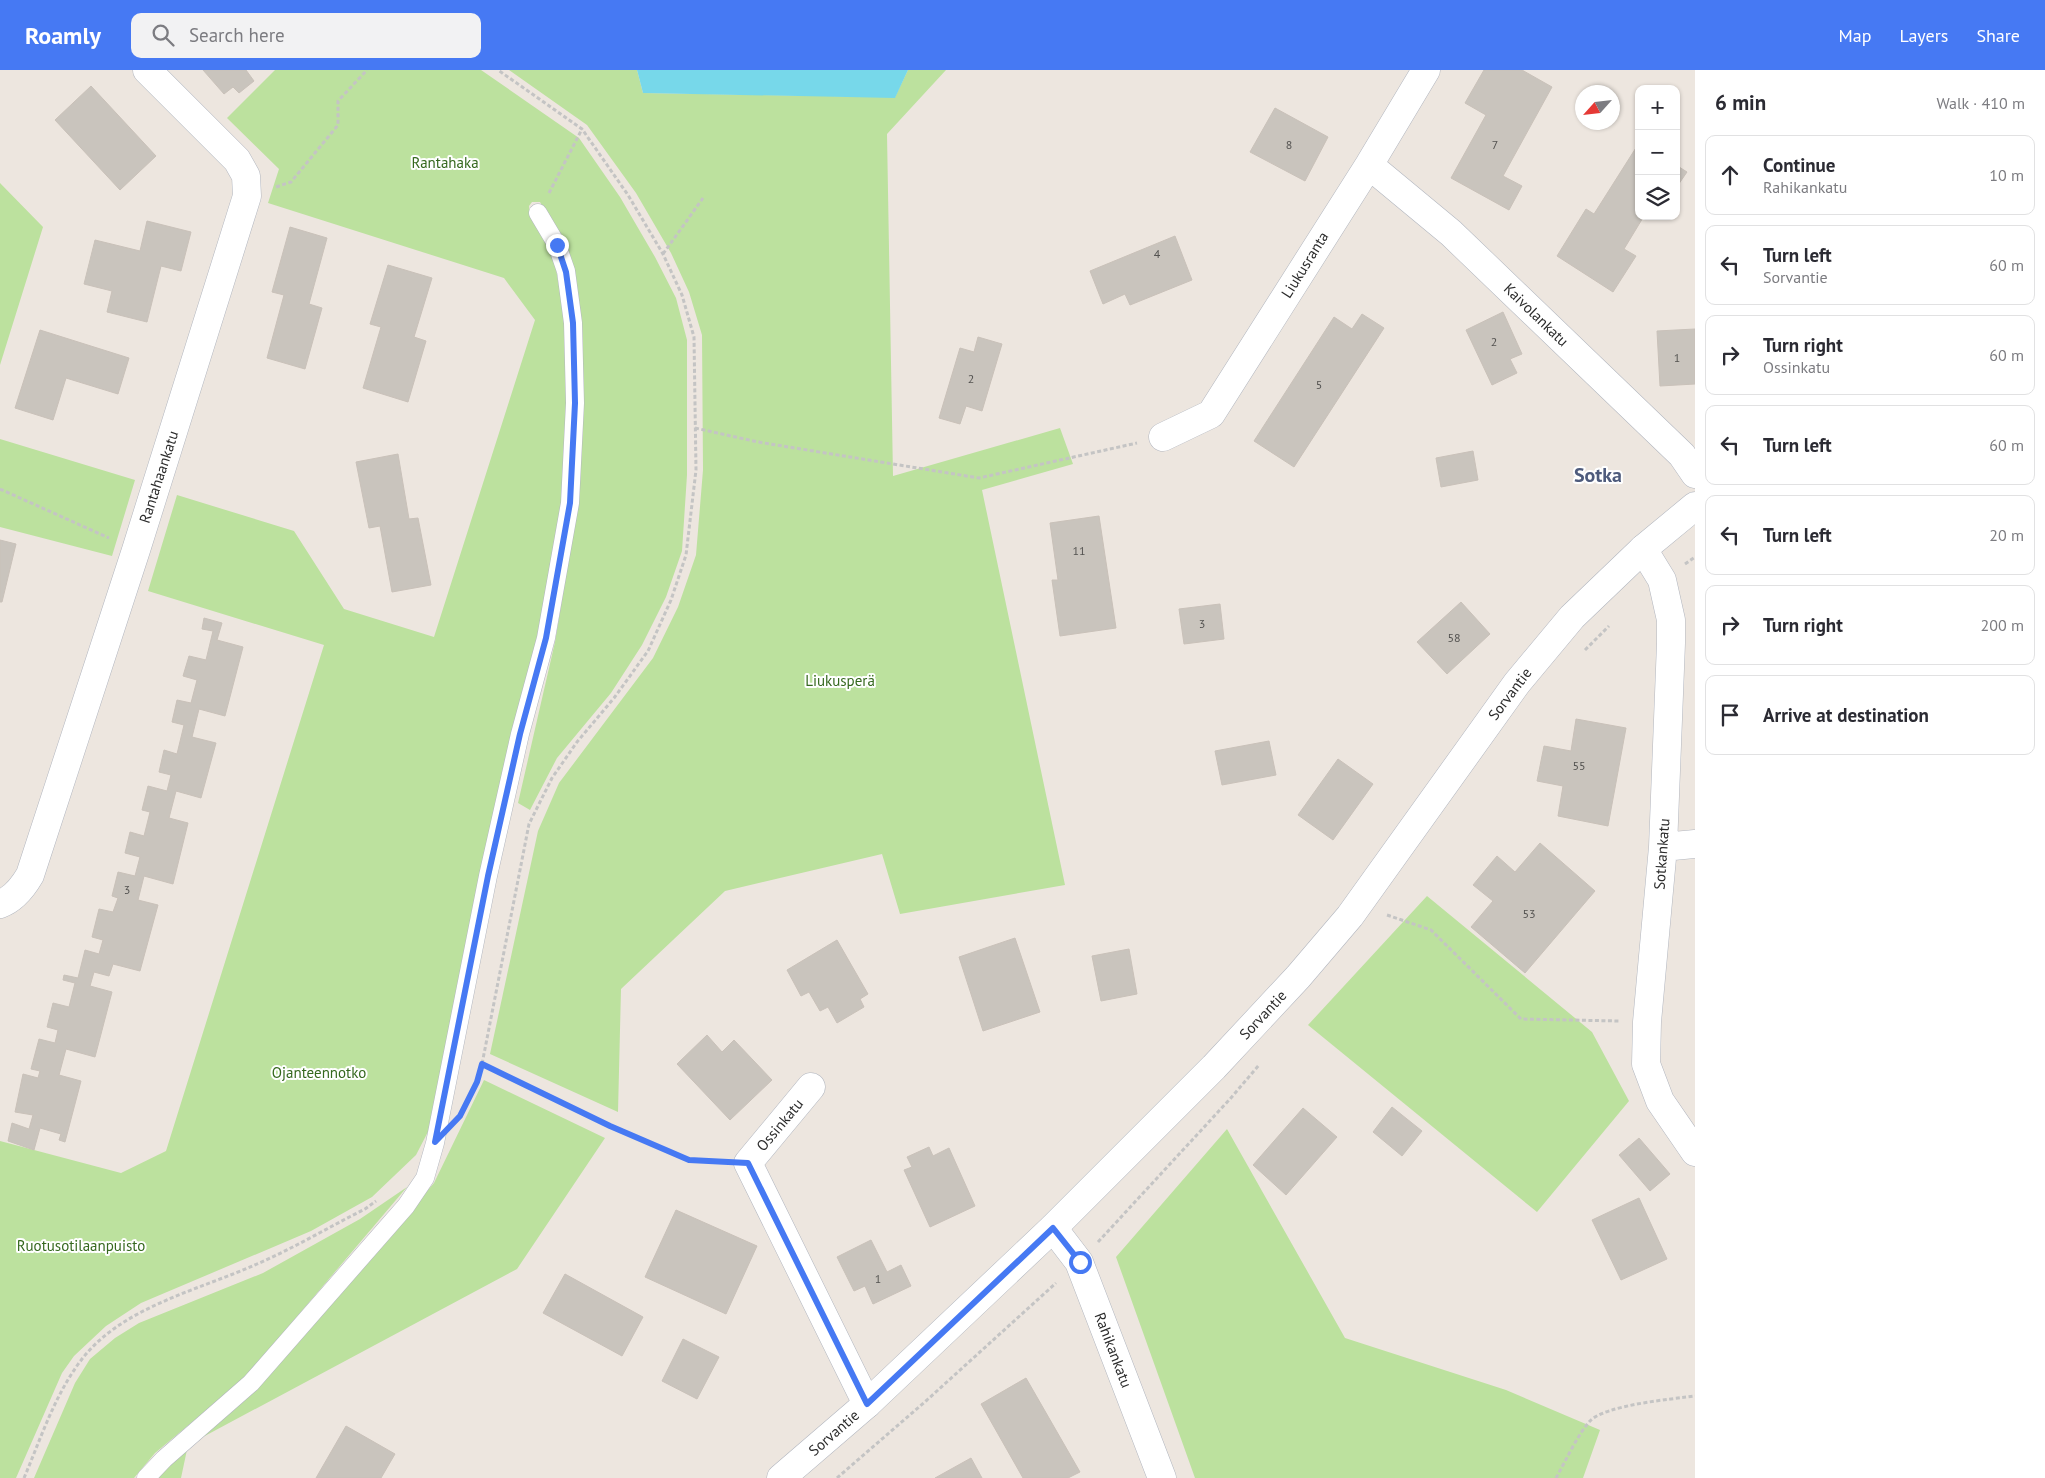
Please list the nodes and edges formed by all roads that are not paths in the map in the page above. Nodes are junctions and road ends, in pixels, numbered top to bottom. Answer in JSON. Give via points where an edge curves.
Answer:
{"nodes":[{"id":1,"x":147,"y":70,"type":"edge"},
{"id":2,"x":1426,"y":70,"type":"edge"},
{"id":3,"x":1369,"y":165,"type":"junction"},
{"id":4,"x":538,"y":214,"type":"road end"},
{"id":5,"x":1163,"y":437,"type":"road end"},
{"id":6,"x":1695,"y":474,"type":"edge"},
{"id":7,"x":1695,"y":506,"type":"edge"},
{"id":8,"x":1643,"y":549,"type":"junction"},
{"id":9,"x":1695,"y":844,"type":"edge"},
{"id":10,"x":1663,"y":847,"type":"junction"},
{"id":11,"x":0,"y":904,"type":"edge"},
{"id":12,"x":812,"y":1087,"type":"dead end"},
{"id":13,"x":1695,"y":1152,"type":"edge"},
{"id":14,"x":1053,"y":1228,"type":"junction"},
{"id":15,"x":867,"y":1404,"type":"junction"},
{"id":16,"x":146,"y":1478,"type":"edge"},
{"id":17,"x":781,"y":1478,"type":"edge"},
{"id":18,"x":1162,"y":1478,"type":"edge"}],
"edges":[{"from":1,"to":11,"type":"street","name":"Rantahaankatu","via":[[237,160],[246,176],[247,196],[30,875],[21,889]]},
{"from":2,"to":3,"type":"street","name":"Liukusranta"},
{"from":3,"to":5,"type":"street","name":"Liukusranta","via":[[1211,414]]},
{"from":3,"to":6,"type":"street","name":"Kaivolankatu","via":[[1451,233],[1682,455]]},
{"from":4,"to":16,"type":"lane","via":[[557,245],[566,272],[573,323],[575,403],[570,503],[546,638],[520,734],[488,876],[441,1117],[425,1178],[406,1206],[251,1383]]},
{"from":7,"to":8,"type":"street","name":"Sorvantie"},
{"from":8,"to":10,"type":"street","name":"Sotkankatu","via":[[1662,580],[1671,620]]},
{"from":8,"to":14,"type":"street","name":"Sorvantie","via":[[1572,617],[1517,683],[1350,916],[1298,977],[1214,1067]]},
{"from":9,"to":10,"type":"street"},
{"from":10,"to":13,"type":"street","name":"Sotkankatu","via":[[1646,1064],[1653,1086]]},
{"from":12,"to":15,"type":"street","name":"Ossinkatu","via":[[748,1163]]},
{"from":14,"to":15,"type":"street","name":"Sorvantie"},
{"from":14,"to":18,"type":"street","name":"Rahikankatu","via":[[1080,1262]]},
{"from":15,"to":17,"type":"street","name":"Sorvantie"}]}
